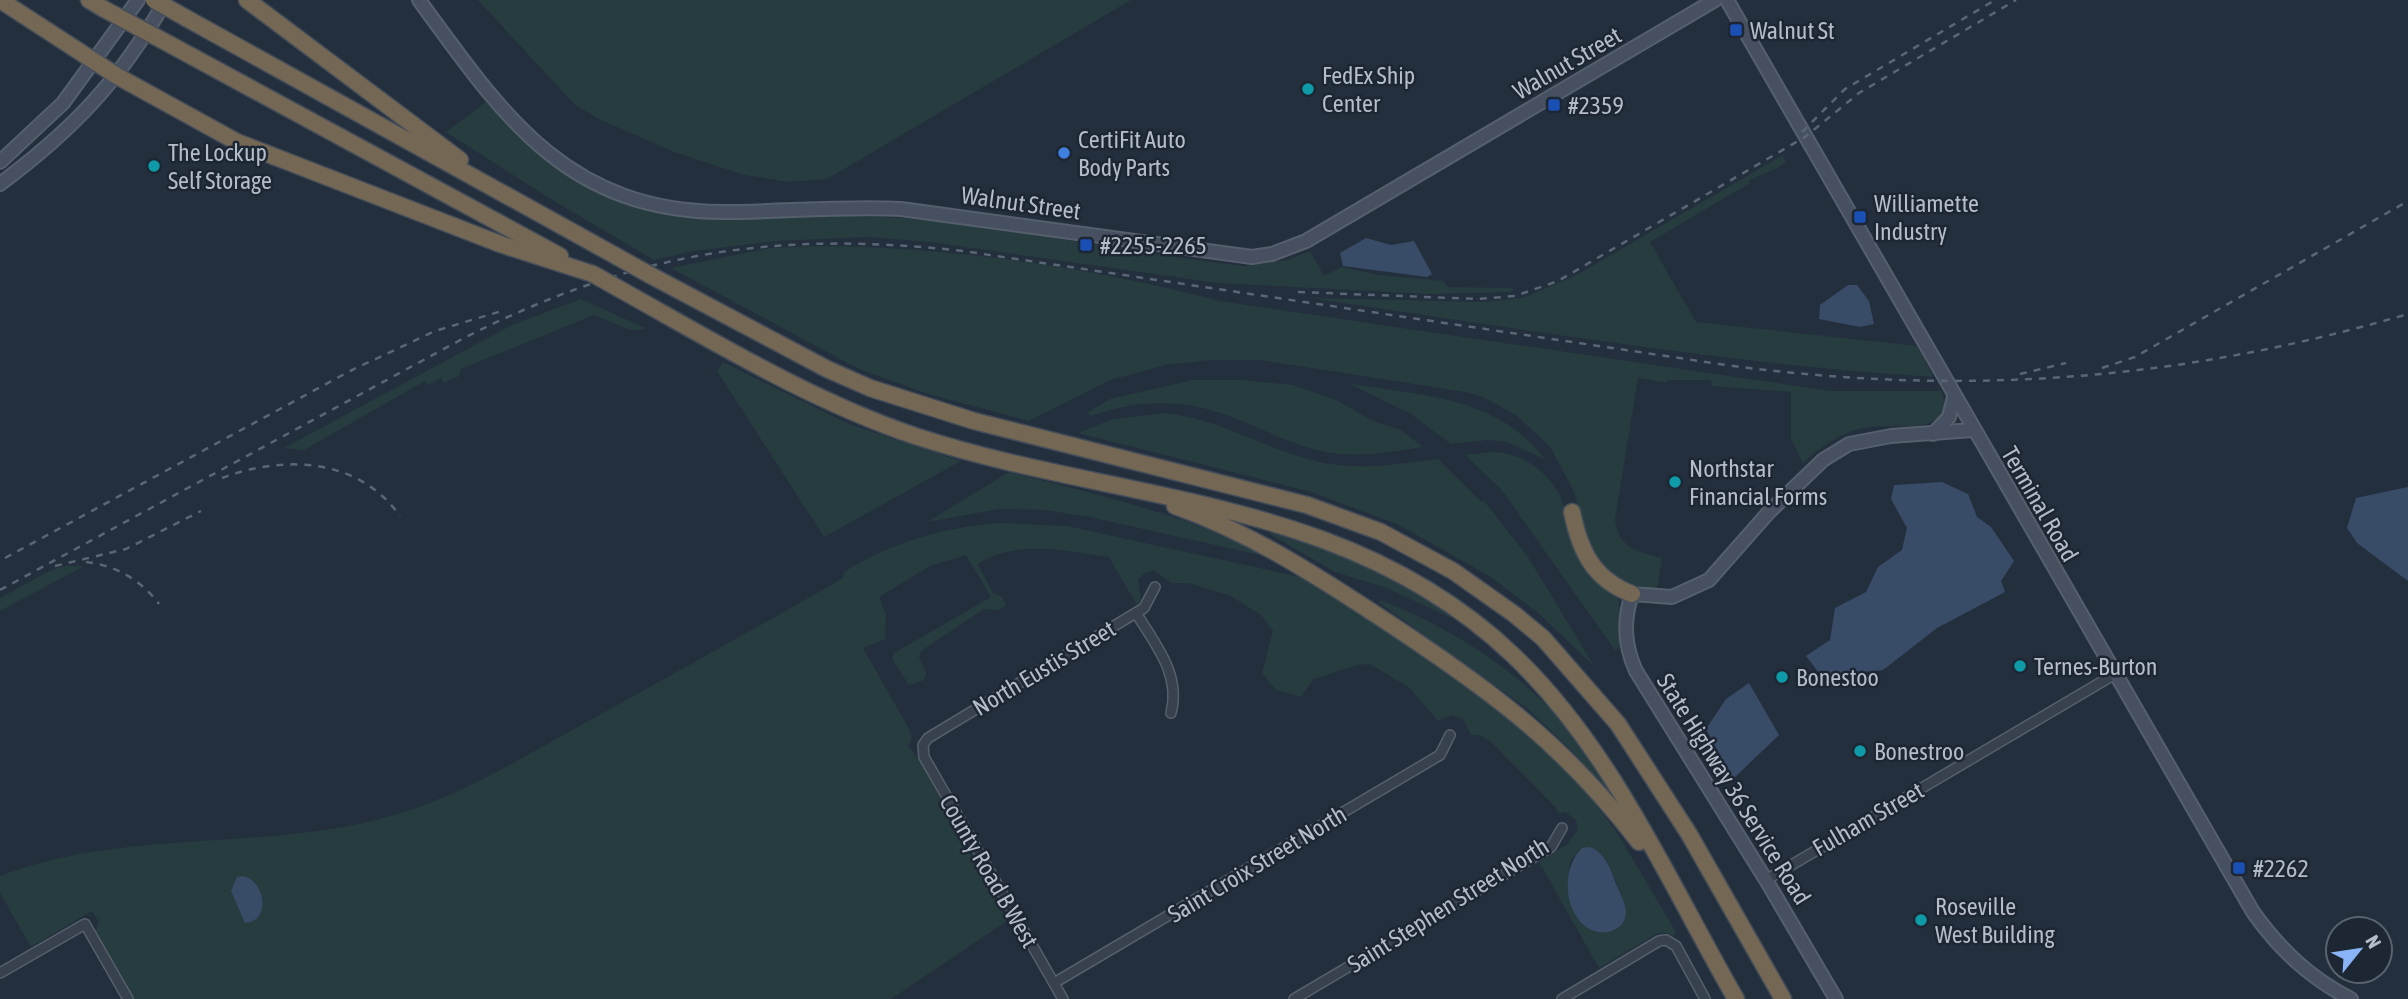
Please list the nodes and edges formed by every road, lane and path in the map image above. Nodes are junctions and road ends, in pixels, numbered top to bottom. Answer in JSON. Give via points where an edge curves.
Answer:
{"nodes":[{"id":1,"x":89,"y":0,"type":"edge"},
{"id":2,"x":138,"y":0,"type":"edge"},
{"id":3,"x":154,"y":0,"type":"edge"},
{"id":4,"x":166,"y":0,"type":"edge"},
{"id":5,"x":247,"y":0,"type":"edge"},
{"id":6,"x":419,"y":0,"type":"edge"},
{"id":7,"x":1715,"y":0,"type":"edge"},
{"id":8,"x":1727,"y":0,"type":"edge"},
{"id":9,"x":0,"y":1,"type":"edge"},
{"id":10,"x":95,"y":62,"type":"junction"},
{"id":11,"x":117,"y":76,"type":"junction"},
{"id":12,"x":0,"y":162,"type":"edge"},
{"id":13,"x":0,"y":184,"type":"edge"},
{"id":14,"x":512,"y":200,"type":"junction"},
{"id":15,"x":593,"y":274,"type":"junction"},
{"id":16,"x":1954,"y":397,"type":"junction"},
{"id":17,"x":1973,"y":430,"type":"junction"},
{"id":18,"x":1933,"y":434,"type":"junction"},
{"id":19,"x":1119,"y":486,"type":"junction"},
{"id":20,"x":1572,"y":512,"type":"dead end"},
{"id":21,"x":1156,"y":587,"type":"dead end"},
{"id":22,"x":1632,"y":594,"type":"junction"},
{"id":23,"x":1136,"y":613,"type":"junction"},
{"id":24,"x":2115,"y":674,"type":"junction"},
{"id":25,"x":1171,"y":713,"type":"dead end"},
{"id":26,"x":1450,"y":735,"type":"dead end"},
{"id":27,"x":925,"y":741,"type":"joint"},
{"id":28,"x":1562,"y":828,"type":"dead end"},
{"id":29,"x":1766,"y":880,"type":"junction"},
{"id":30,"x":1683,"y":907,"type":"junction"},
{"id":31,"x":0,"y":973,"type":"edge"},
{"id":32,"x":1054,"y":983,"type":"junction"},
{"id":33,"x":128,"y":999,"type":"edge"},
{"id":34,"x":1063,"y":999,"type":"edge"},
{"id":35,"x":1294,"y":999,"type":"edge"},
{"id":36,"x":1562,"y":999,"type":"edge"},
{"id":37,"x":1705,"y":999,"type":"edge"},
{"id":38,"x":1736,"y":999,"type":"edge"},
{"id":39,"x":1783,"y":999,"type":"edge"},
{"id":40,"x":1836,"y":999,"type":"edge"},
{"id":41,"x":2351,"y":999,"type":"edge"}],
"edges":[{"from":1,"to":15,"type":"highway","bridge":true},
{"from":2,"to":10,"type":"street"},
{"from":3,"to":14,"type":"highway","bridge":true},
{"from":4,"to":11,"type":"street"},
{"from":5,"to":14,"type":"highway"},
{"from":6,"to":7,"type":"street","name":"Walnut Street","via":[[491,97],[528,138],[574,171],[650,202],[722,212],[841,206],[901,209],[1252,257],[1306,241]]},
{"from":8,"to":16,"type":"street","name":"Terminal Road"},
{"from":9,"to":10,"type":"highway"},
{"from":10,"to":11,"type":"highway"},
{"from":10,"to":12,"type":"street","via":[[63,103]]},
{"from":11,"to":13,"type":"street","via":[[71,128]]},
{"from":11,"to":15,"type":"highway","via":[[237,142],[500,244]]},
{"from":14,"to":39,"type":"highway","bridge":true,"via":[[744,326],[870,388],[998,428],[1307,505],[1418,550],[1514,614],[1564,659],[1618,724],[1689,834]]},
{"from":15,"to":19,"type":"highway","bridge":true,"via":[[846,409],[944,444]]},
{"from":16,"to":17,"type":"street","name":"Terminal Road"},
{"from":16,"to":18,"type":"street","via":[[1949,417]]},
{"from":17,"to":18,"type":"street"},
{"from":17,"to":24,"type":"street","name":"Terminal Road"},
{"from":18,"to":22,"type":"street","via":[[1849,444],[1823,460],[1769,512],[1709,580],[1672,597]]},
{"from":19,"to":30,"type":"highway","via":[[1255,540],[1479,682],[1539,732],[1620,817]]},
{"from":19,"to":30,"type":"highway","via":[[1213,506],[1330,540],[1401,573],[1459,611],[1512,655],[1566,712],[1617,786]]},
{"from":20,"to":22,"type":"highway","via":[[1590,564],[1609,583]]},
{"from":21,"to":23,"type":"street","name":"North Eustis Street","via":[[1149,604]]},
{"from":22,"to":29,"type":"street","name":"State Highway 36 Service Road","via":[[1625,620],[1631,660]]},
{"from":23,"to":25,"type":"street","via":[[1174,677]]},
{"from":23,"to":27,"type":"street","name":"North Eustis Street"},
{"from":24,"to":29,"type":"street","name":"Fulham Street"},
{"from":24,"to":41,"type":"street","name":"Terminal Road","via":[[2269,934],[2300,967]]},
{"from":26,"to":32,"type":"street","name":"Saint Croix Street North","via":[[1440,755]]},
{"from":27,"to":32,"type":"street","name":"County Road B West","via":[[924,757]]},
{"from":28,"to":35,"type":"street","name":"Saint Stephen Street North","via":[[1551,847]]},
{"from":29,"to":40,"type":"street","name":"State Highway 36 Service Road"},
{"from":30,"to":38,"type":"highway"},
{"from":31,"to":33,"type":"street","via":[[85,924]]},
{"from":32,"to":34,"type":"street","name":"County Road B West"},
{"from":36,"to":37,"type":"street","via":[[1666,940],[1676,946]]}]}
